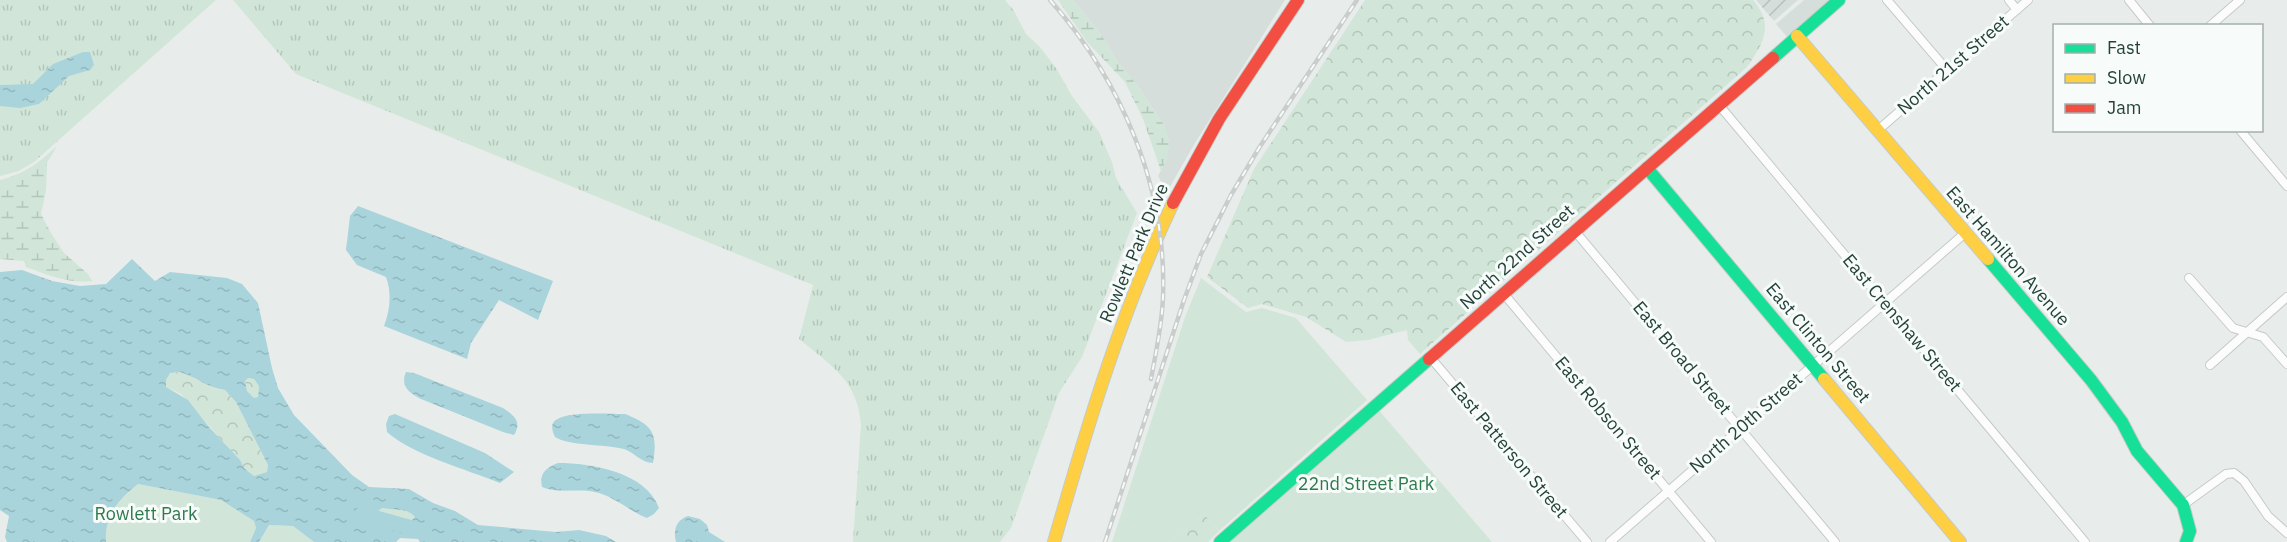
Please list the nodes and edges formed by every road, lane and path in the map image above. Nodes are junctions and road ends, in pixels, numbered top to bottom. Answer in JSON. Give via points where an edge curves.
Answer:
{"nodes":[{"id":1,"x":1298,"y":0,"type":"edge"},
{"id":2,"x":1839,"y":0,"type":"edge"},
{"id":3,"x":1887,"y":0,"type":"edge"},
{"id":4,"x":2009,"y":0,"type":"edge"},
{"id":5,"x":2028,"y":0,"type":"edge"},
{"id":6,"x":2129,"y":0,"type":"edge"},
{"id":7,"x":2240,"y":0,"type":"edge"},
{"id":8,"x":2017,"y":10,"type":"junction"},
{"id":9,"x":2148,"y":24,"type":"edge"},
{"id":10,"x":2212,"y":24,"type":"edge"},
{"id":11,"x":1797,"y":36,"type":"junction"},
{"id":12,"x":1947,"y":70,"type":"junction"},
{"id":13,"x":1719,"y":105,"type":"junction"},
{"id":14,"x":1877,"y":131,"type":"junction"},
{"id":15,"x":2242,"y":132,"type":"edge"},
{"id":16,"x":1647,"y":168,"type":"junction"},
{"id":17,"x":2287,"y":186,"type":"edge"},
{"id":18,"x":1574,"y":230,"type":"junction"},
{"id":19,"x":1964,"y":234,"type":"junction"},
{"id":20,"x":2189,"y":278,"type":"dead end"},
{"id":21,"x":1504,"y":294,"type":"junction"},
{"id":22,"x":2287,"y":297,"type":"edge"},
{"id":23,"x":1885,"y":302,"type":"junction"},
{"id":24,"x":2248,"y":332,"type":"junction"},
{"id":25,"x":1430,"y":357,"type":"junction"},
{"id":26,"x":2287,"y":364,"type":"edge"},
{"id":27,"x":1813,"y":365,"type":"junction"},
{"id":28,"x":2210,"y":365,"type":"dead end"},
{"id":29,"x":1741,"y":428,"type":"junction"},
{"id":30,"x":1669,"y":491,"type":"junction"},
{"id":31,"x":2183,"y":505,"type":"junction"},
{"id":32,"x":2287,"y":533,"type":"edge"},
{"id":33,"x":1054,"y":542,"type":"edge"},
{"id":34,"x":1220,"y":542,"type":"edge"},
{"id":35,"x":1587,"y":542,"type":"edge"},
{"id":36,"x":1610,"y":542,"type":"edge"},
{"id":37,"x":1711,"y":542,"type":"edge"},
{"id":38,"x":1835,"y":542,"type":"edge"},
{"id":39,"x":1960,"y":542,"type":"edge"},
{"id":40,"x":2085,"y":542,"type":"edge"},
{"id":41,"x":2186,"y":542,"type":"edge"}],
"edges":[{"from":1,"to":33,"type":"street","name":"Rowlett Park Drive","via":[[1205,142],[1156,238],[1102,386]]},
{"from":2,"to":11,"type":"street","name":"North 22nd Street"},
{"from":3,"to":12,"type":"street"},
{"from":4,"to":8,"type":"street"},
{"from":5,"to":8,"type":"street","name":"North 21st Street"},
{"from":6,"to":9,"type":"street"},
{"from":7,"to":10,"type":"street"},
{"from":8,"to":12,"type":"street","name":"North 21st Street"},
{"from":11,"to":13,"type":"street","name":"North 22nd Street"},
{"from":11,"to":14,"type":"street","name":"East Hamilton Avenue"},
{"from":12,"to":14,"type":"street","name":"North 21st Street"},
{"from":13,"to":16,"type":"street","name":"North 22nd Street"},
{"from":13,"to":23,"type":"street","name":"East Crenshaw Street"},
{"from":14,"to":19,"type":"street","name":"East Hamilton Avenue"},
{"from":15,"to":17,"type":"street"},
{"from":16,"to":18,"type":"street","name":"North 22nd Street"},
{"from":16,"to":27,"type":"street","name":"East Clinton Street"},
{"from":18,"to":21,"type":"street","name":"North 22nd Street"},
{"from":18,"to":29,"type":"street","name":"East Broad Street"},
{"from":19,"to":23,"type":"street","name":"North 20th Street"},
{"from":19,"to":31,"type":"street","name":"East Hamilton Avenue","via":[[2091,380],[2122,422],[2137,451]]},
{"from":20,"to":24,"type":"street","via":[[2233,328]]},
{"from":21,"to":25,"type":"street","name":"North 22nd Street"},
{"from":21,"to":30,"type":"street","name":"East Robson Street"},
{"from":22,"to":24,"type":"street"},
{"from":23,"to":27,"type":"street","name":"North 20th Street"},
{"from":23,"to":40,"type":"street","name":"East Crenshaw Street"},
{"from":24,"to":26,"type":"street","via":[[2264,337]]},
{"from":24,"to":28,"type":"street"},
{"from":25,"to":34,"type":"street","name":"North 22nd Street"},
{"from":25,"to":35,"type":"street","name":"East Patterson Street"},
{"from":27,"to":29,"type":"street","name":"North 20th Street"},
{"from":27,"to":39,"type":"street","name":"East Clinton Street"},
{"from":29,"to":30,"type":"street","name":"North 20th Street"},
{"from":29,"to":38,"type":"street","name":"East Broad Street"},
{"from":30,"to":36,"type":"street","name":"North 20th Street"},
{"from":30,"to":37,"type":"street","name":"East Robson Street"},
{"from":31,"to":32,"type":"street","via":[[2226,474],[2234,473]]},
{"from":31,"to":41,"type":"street","via":[[2190,531]]}]}
